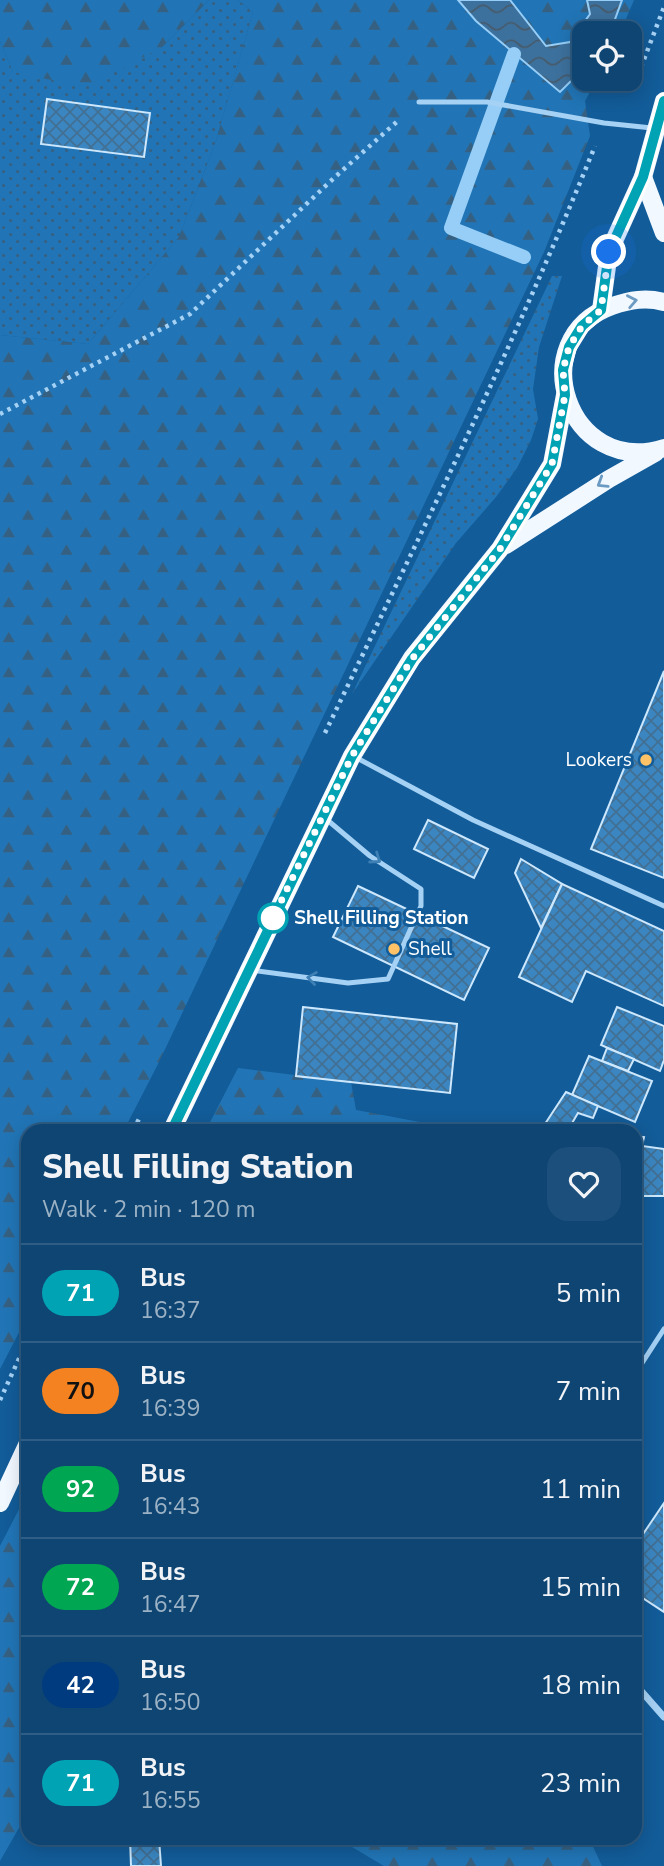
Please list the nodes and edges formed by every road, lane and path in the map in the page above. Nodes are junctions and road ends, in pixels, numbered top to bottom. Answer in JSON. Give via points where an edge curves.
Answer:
{"nodes":[{"id":1,"x":664,"y":7,"type":"edge"},
{"id":2,"x":664,"y":101,"type":"edge"},
{"id":3,"x":419,"y":102,"type":"joint"},
{"id":4,"x":604,"y":123,"type":"junction"},
{"id":5,"x":655,"y":128,"type":"junction"},
{"id":6,"x":643,"y":177,"type":"junction"},
{"id":7,"x":664,"y":233,"type":"edge"},
{"id":8,"x":664,"y":302,"type":"edge"},
{"id":9,"x":601,"y":310,"type":"junction"},
{"id":10,"x":565,"y":395,"type":"junction"},
{"id":11,"x":0,"y":415,"type":"edge"},
{"id":12,"x":663,"y":449,"type":"edge"},
{"id":13,"x":500,"y":549,"type":"junction"},
{"id":14,"x":320,"y":742,"type":"dead end"},
{"id":15,"x":352,"y":756,"type":"junction"},
{"id":16,"x":323,"y":816,"type":"junction"},
{"id":17,"x":664,"y":906,"type":"edge"},
{"id":18,"x":248,"y":970,"type":"junction"},
{"id":19,"x":144,"y":1111,"type":"dead end"},
{"id":20,"x":136,"y":1124,"type":"edge"},
{"id":21,"x":175,"y":1124,"type":"edge"},
{"id":22,"x":664,"y":1329,"type":"edge"},
{"id":23,"x":21,"y":1354,"type":"edge"},
{"id":24,"x":642,"y":1363,"type":"edge"},
{"id":25,"x":0,"y":1401,"type":"edge"},
{"id":26,"x":21,"y":1458,"type":"edge"},
{"id":27,"x":0,"y":1503,"type":"edge"},
{"id":28,"x":642,"y":1692,"type":"edge"},
{"id":29,"x":664,"y":1717,"type":"edge"}],
"edges":[{"from":1,"to":4,"type":"path","via":[[624,112]]},
{"from":2,"to":5,"type":"main road"},
{"from":3,"to":4,"type":"lane","via":[[487,102]]},
{"from":3,"to":11,"type":"path","via":[[190,314]]},
{"from":4,"to":5,"type":"lane"},
{"from":4,"to":14,"type":"path","via":[[544,270]]},
{"from":5,"to":6,"type":"main road"},
{"from":6,"to":7,"type":"main road"},
{"from":6,"to":9,"type":"main road","via":[[609,252]]},
{"from":9,"to":8,"type":"main road","one_way":true,"via":[[646,298]]},
{"from":9,"to":10,"type":"main road","via":[[582,326],[569,347],[563,370]]},
{"from":10,"to":12,"type":"main road","via":[[591,436],[613,448],[637,453]]},
{"from":10,"to":13,"type":"main road","via":[[552,464]]},
{"from":12,"to":13,"type":"main road","one_way":true},
{"from":13,"to":15,"type":"main road","via":[[412,659]]},
{"from":15,"to":16,"type":"main road"},
{"from":15,"to":17,"type":"lane","via":[[473,820]]},
{"from":16,"to":18,"type":"main road"},
{"from":16,"to":18,"type":"lane","one_way":true,"via":[[370,856],[421,889],[421,906],[388,979],[348,983]]},
{"from":18,"to":21,"type":"main road"},
{"from":19,"to":20,"type":"path"},
{"from":22,"to":24,"type":"lane"},
{"from":23,"to":25,"type":"path"},
{"from":26,"to":27,"type":"main road"},
{"from":28,"to":29,"type":"street"}]}
